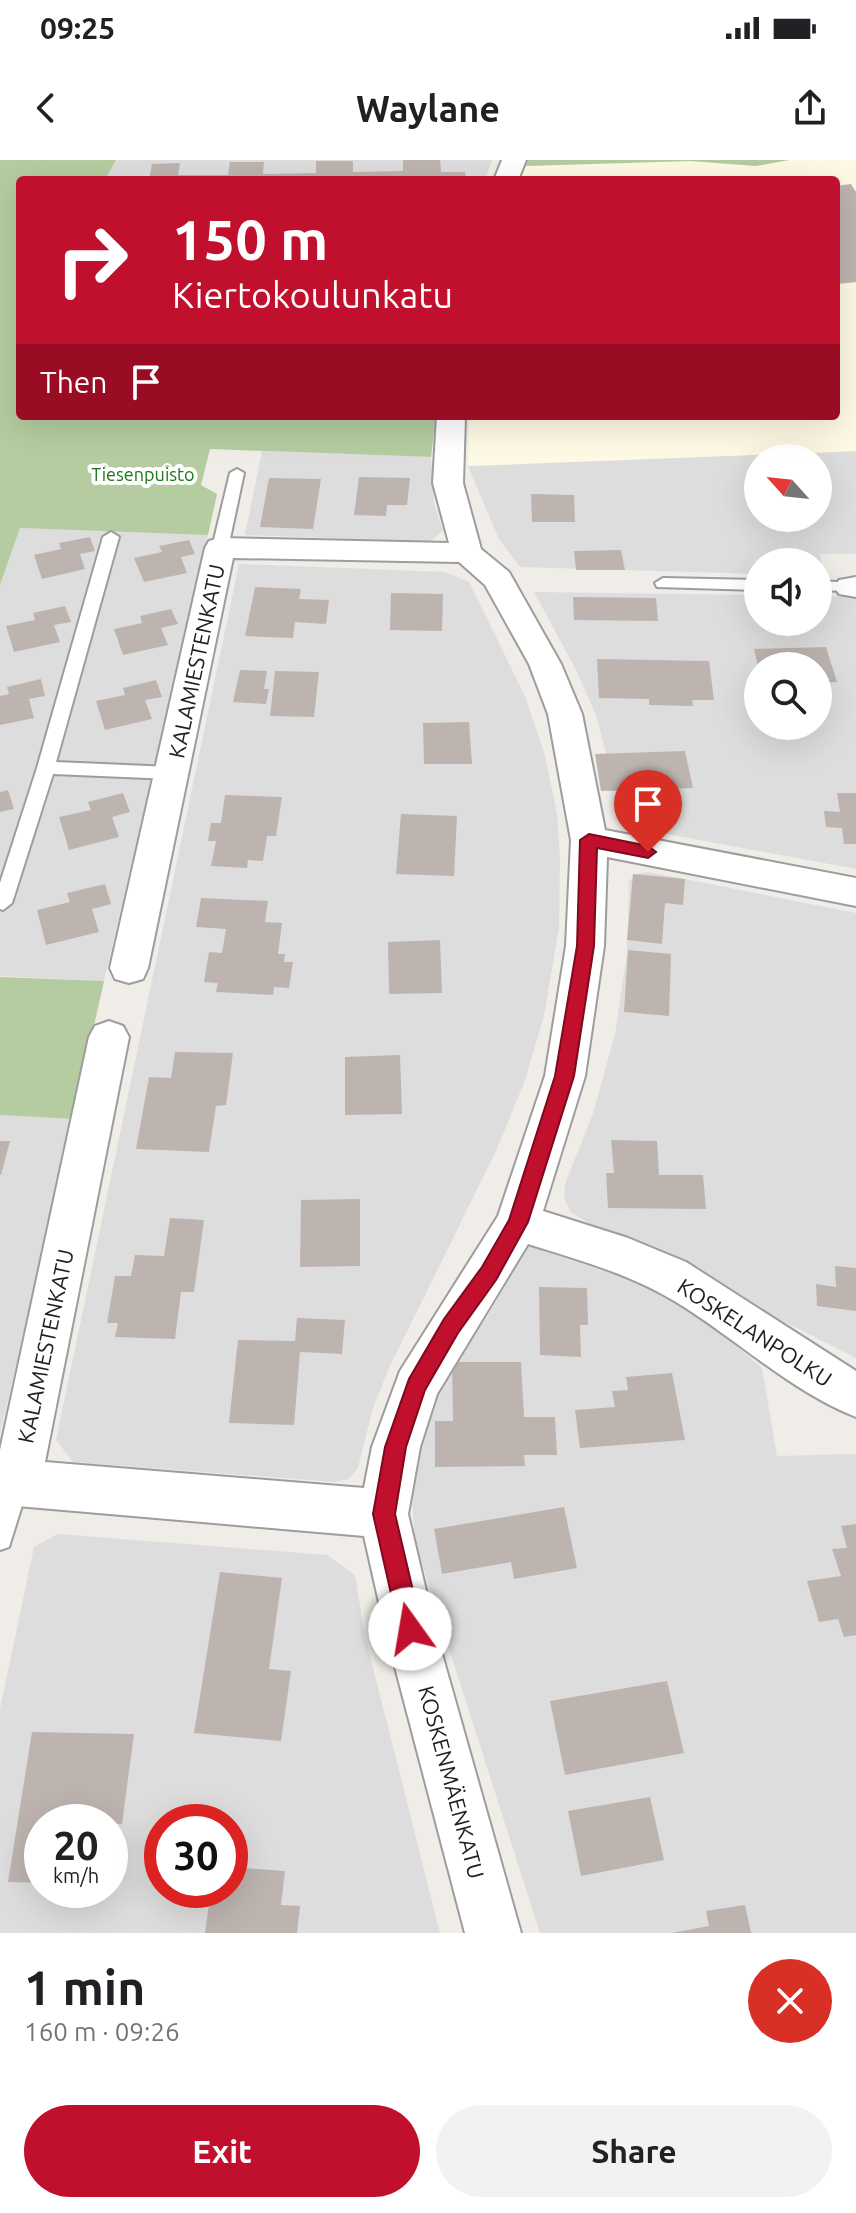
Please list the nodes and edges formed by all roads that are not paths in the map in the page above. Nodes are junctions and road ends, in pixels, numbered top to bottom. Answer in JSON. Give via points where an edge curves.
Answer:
{"nodes":[{"id":1,"x":451,"y":420,"type":"edge"},
{"id":2,"x":237,"y":473,"type":"dead end"},
{"id":3,"x":111,"y":537,"type":"dead end"},
{"id":4,"x":220,"y":548,"type":"junction"},
{"id":5,"x":467,"y":553,"type":"junction"},
{"id":6,"x":663,"y":583,"type":"dead end"},
{"id":7,"x":744,"y":585,"type":"edge"},
{"id":8,"x":832,"y":586,"type":"edge"},
{"id":9,"x":853,"y":587,"type":"edge"},
{"id":10,"x":46,"y":768,"type":"junction"},
{"id":11,"x":171,"y":773,"type":"junction"},
{"id":12,"x":589,"y":840,"type":"junction"},
{"id":13,"x":856,"y":892,"type":"edge"},
{"id":14,"x":3,"y":903,"type":"dead end"},
{"id":15,"x":129,"y":968,"type":"dead end"},
{"id":16,"x":109,"y":1037,"type":"dead end"},
{"id":17,"x":518,"y":1222,"type":"junction"},
{"id":18,"x":856,"y":1395,"type":"edge"},
{"id":19,"x":17,"y":1483,"type":"junction"},
{"id":20,"x":384,"y":1514,"type":"junction"},
{"id":21,"x":0,"y":1538,"type":"edge"},
{"id":22,"x":493,"y":1933,"type":"edge"}],
"edges":[{"from":1,"to":5,"type":"street","via":[[448,483]]},
{"from":2,"to":4,"type":"lane"},
{"from":3,"to":10,"type":"lane"},
{"from":4,"to":5,"type":"street","name":"KALAMIESTENKATU"},
{"from":4,"to":11,"type":"street","name":"KALAMIESTENKATU"},
{"from":5,"to":12,"type":"street","name":"KOSKENMÄENKATU","via":[[498,579],[545,664],[565,714]]},
{"from":6,"to":7,"type":"lane"},
{"from":8,"to":9,"type":"lane"},
{"from":10,"to":11,"type":"lane"},
{"from":10,"to":14,"type":"lane"},
{"from":11,"to":15,"type":"street","name":"KALAMIESTENKATU"},
{"from":12,"to":13,"type":"street"},
{"from":12,"to":17,"type":"street","name":"KOSKENMÄENKATU","via":[[585,946],[565,1076]]},
{"from":16,"to":19,"type":"street","name":"KALAMIESTENKATU"},
{"from":17,"to":18,"type":"street","name":"KOSKELANPOLKU","via":[[611,1250],[690,1286]]},
{"from":17,"to":20,"type":"street","name":"KOSKENMÄENKATU","via":[[416,1386],[396,1447]]},
{"from":19,"to":20,"type":"street"},
{"from":19,"to":21,"type":"lane"},
{"from":20,"to":22,"type":"street","name":"KOSKENMÄENKATU"}]}
